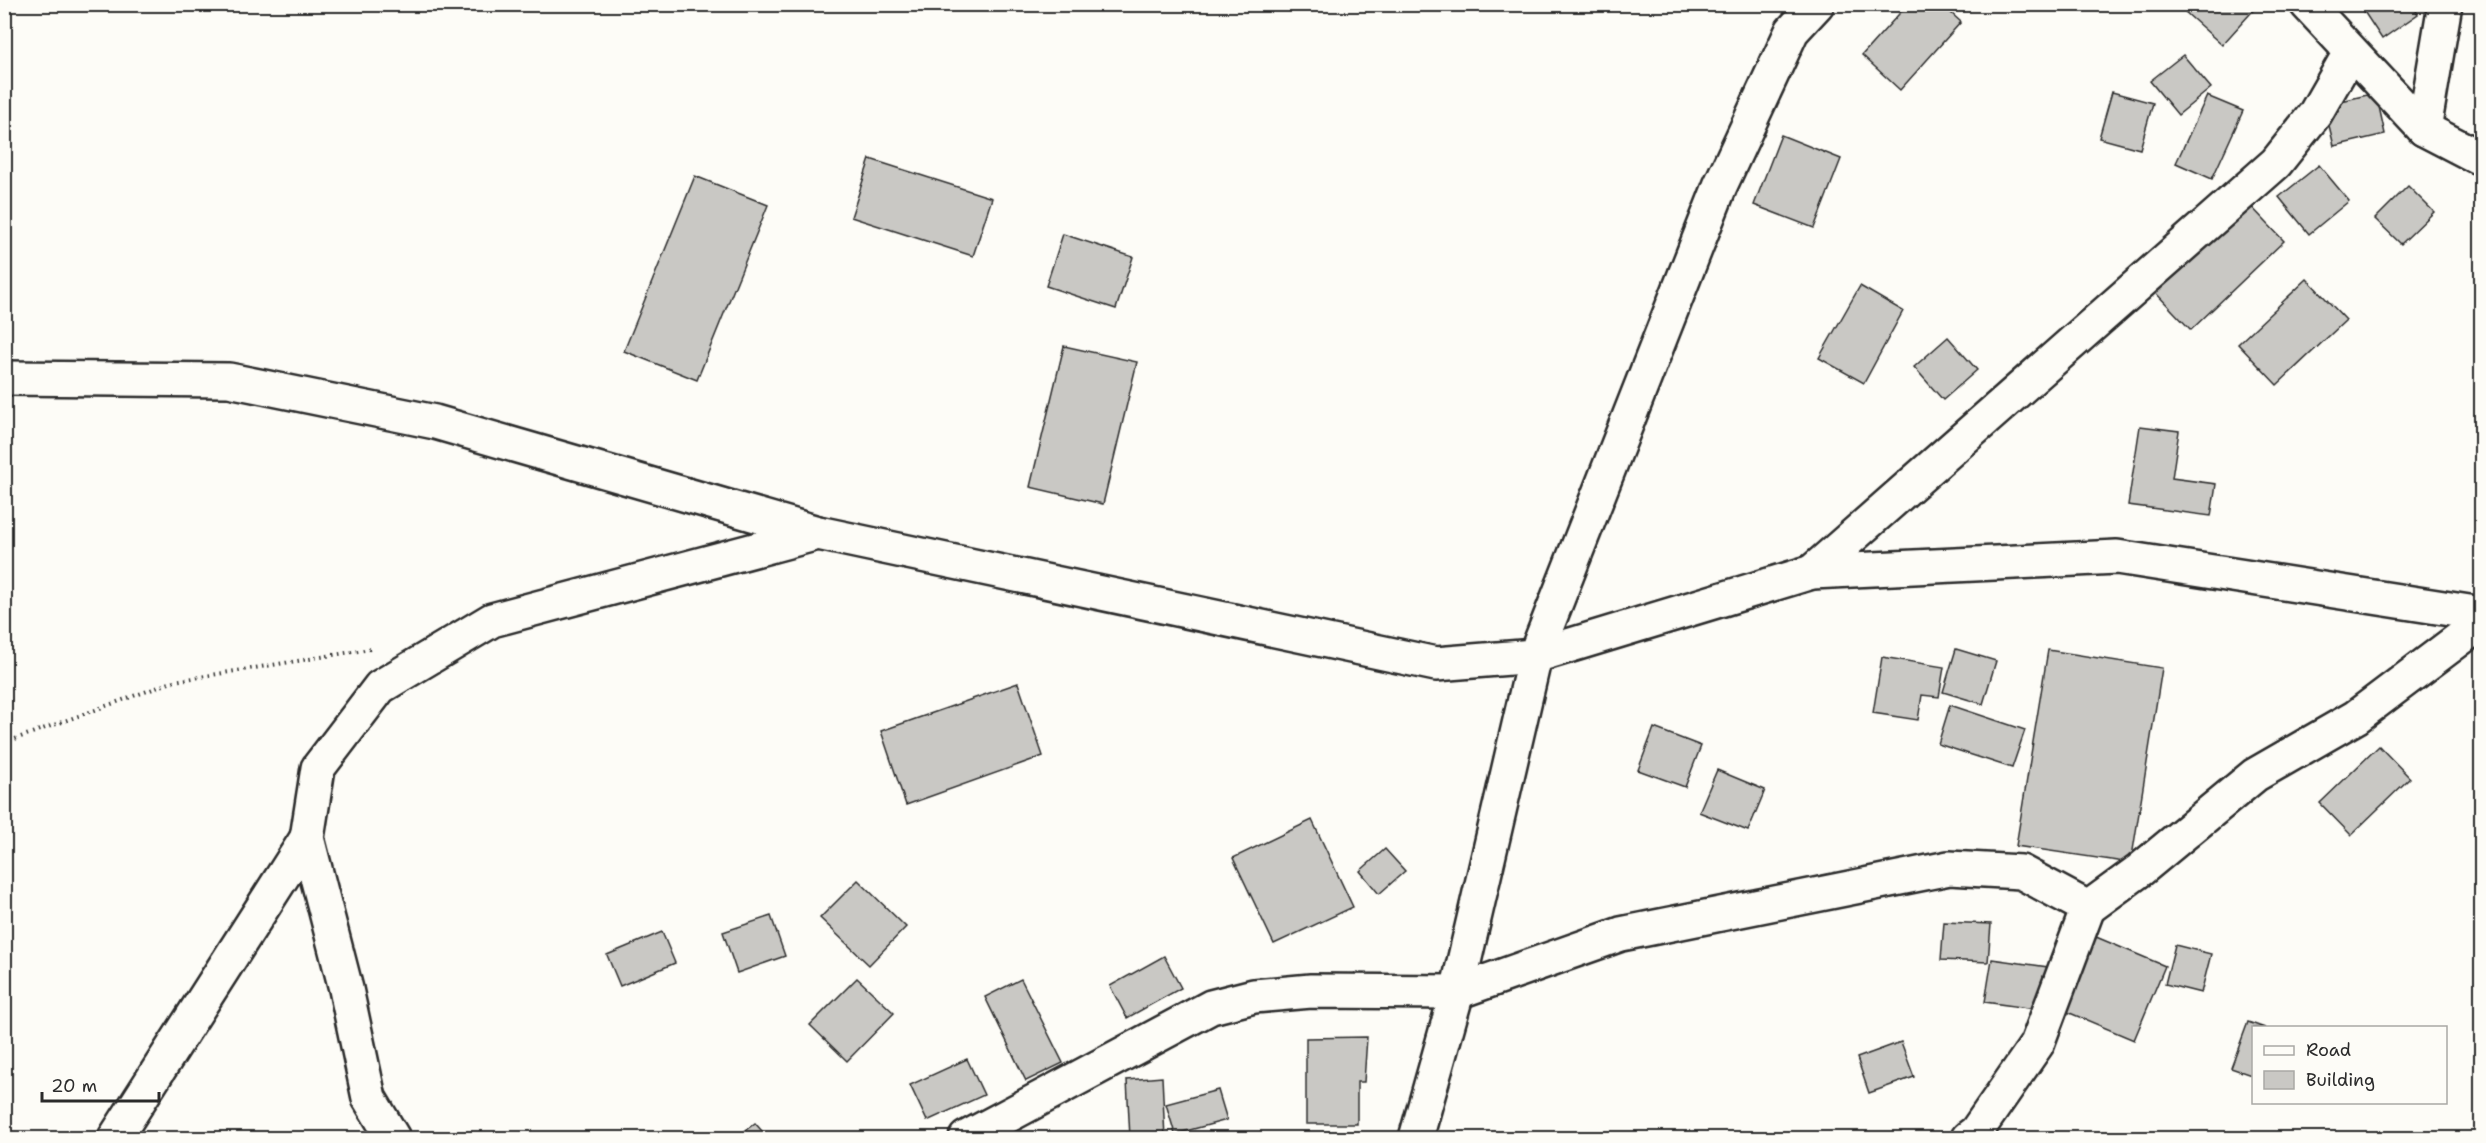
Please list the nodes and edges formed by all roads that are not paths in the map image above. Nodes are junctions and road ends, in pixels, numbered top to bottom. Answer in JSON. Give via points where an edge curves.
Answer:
{"nodes":[{"id":1,"x":1817,"y":4,"type":"edge"},
{"id":2,"x":2307,"y":4,"type":"edge"},
{"id":3,"x":2445,"y":4,"type":"edge"},
{"id":4,"x":2350,"y":53,"type":"junction"},
{"id":5,"x":2424,"y":129,"type":"junction"},
{"id":6,"x":2481,"y":159,"type":"edge"},
{"id":7,"x":4,"y":378,"type":"edge"},
{"id":8,"x":818,"y":533,"type":"junction"},
{"id":9,"x":1812,"y":572,"type":"junction"},
{"id":10,"x":2481,"y":614,"type":"edge"},
{"id":11,"x":2481,"y":622,"type":"edge"},
{"id":12,"x":1535,"y":656,"type":"junction"},
{"id":13,"x":307,"y":838,"type":"junction"},
{"id":14,"x":2088,"y":908,"type":"junction"},
{"id":15,"x":1457,"y":992,"type":"junction"},
{"id":16,"x":115,"y":1138,"type":"edge"},
{"id":17,"x":393,"y":1138,"type":"edge"},
{"id":18,"x":966,"y":1138,"type":"edge"},
{"id":19,"x":1416,"y":1138,"type":"edge"},
{"id":20,"x":1968,"y":1138,"type":"edge"}],
"edges":[{"from":1,"to":12,"type":"street","via":[[1792,31],[1720,186]]},
{"from":2,"to":4,"type":"street"},
{"from":3,"to":5,"type":"street"},
{"from":4,"to":5,"type":"street"},
{"from":4,"to":9,"type":"street","via":[[2315,114],[2276,163]]},
{"from":5,"to":6,"type":"street"},
{"from":7,"to":8,"type":"street","via":[[228,381],[435,422]]},
{"from":8,"to":12,"type":"street","via":[[1436,664]]},
{"from":8,"to":13,"type":"street","via":[[492,620],[471,632],[380,687],[318,768]]},
{"from":9,"to":10,"type":"street","via":[[2117,557]]},
{"from":9,"to":12,"type":"street"},
{"from":11,"to":14,"type":"street","via":[[2356,717],[2255,775]]},
{"from":12,"to":15,"type":"street"},
{"from":13,"to":16,"type":"street"},
{"from":13,"to":17,"type":"street","via":[[369,1098]]},
{"from":14,"to":15,"type":"street","via":[[2021,872],[1949,868],[1621,933]]},
{"from":14,"to":20,"type":"street","via":[[2037,1044]]},
{"from":15,"to":18,"type":"street","via":[[1311,991],[1254,996],[1211,1007]]},
{"from":15,"to":19,"type":"street"}]}
